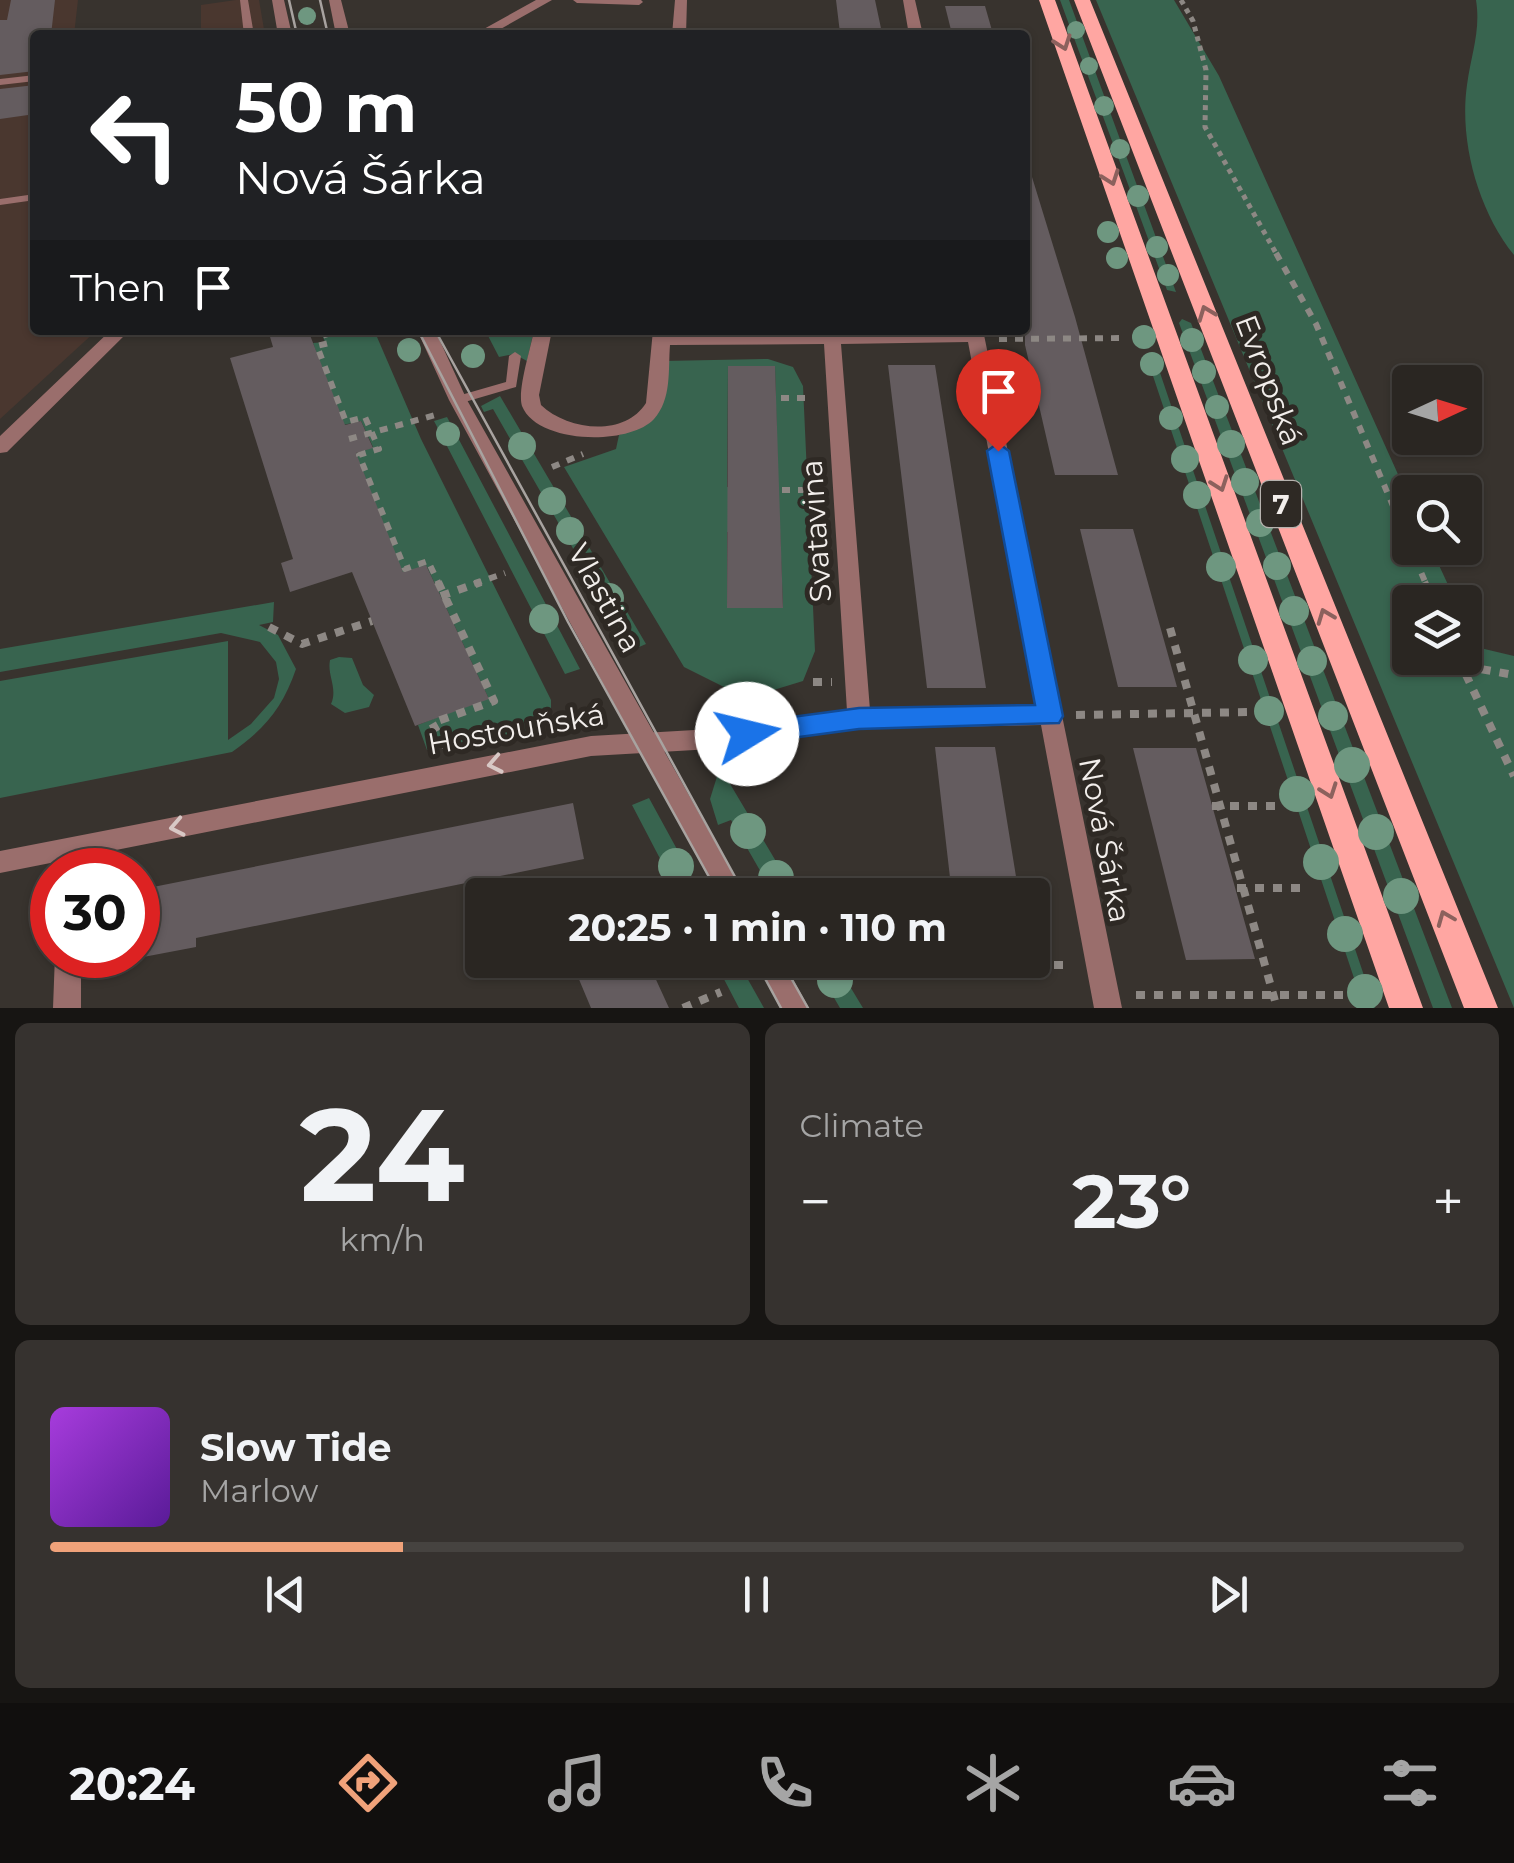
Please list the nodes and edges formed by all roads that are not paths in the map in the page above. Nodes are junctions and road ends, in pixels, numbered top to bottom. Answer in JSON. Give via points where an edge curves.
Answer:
{"nodes":[{"id":1,"x":244,"y":0,"type":"edge"},
{"id":2,"x":278,"y":0,"type":"edge"},
{"id":3,"x":334,"y":0,"type":"edge"},
{"id":4,"x":546,"y":0,"type":"edge"},
{"id":5,"x":577,"y":0,"type":"edge"},
{"id":6,"x":681,"y":0,"type":"edge"},
{"id":7,"x":909,"y":0,"type":"edge"},
{"id":8,"x":1047,"y":0,"type":"edge"},
{"id":9,"x":1082,"y":0,"type":"edge"},
{"id":10,"x":639,"y":2,"type":"edge"},
{"id":11,"x":249,"y":30,"type":"edge"},
{"id":12,"x":284,"y":30,"type":"edge"},
{"id":13,"x":343,"y":30,"type":"edge"},
{"id":14,"x":489,"y":30,"type":"edge"},
{"id":15,"x":679,"y":30,"type":"edge"},
{"id":16,"x":915,"y":30,"type":"edge"},
{"id":17,"x":30,"y":79,"type":"edge"},
{"id":18,"x":0,"y":82,"type":"edge"},
{"id":19,"x":30,"y":198,"type":"edge"},
{"id":20,"x":0,"y":202,"type":"edge"},
{"id":21,"x":116,"y":335,"type":"edge"},
{"id":22,"x":428,"y":335,"type":"edge"},
{"id":23,"x":541,"y":335,"type":"edge"},
{"id":24,"x":662,"y":335,"type":"edge"},
{"id":25,"x":982,"y":335,"type":"edge"},
{"id":26,"x":832,"y":338,"type":"junction"},
{"id":27,"x":514,"y":356,"type":"dead end"},
{"id":28,"x":458,"y":400,"type":"junction"},
{"id":29,"x":0,"y":447,"type":"edge"},
{"id":30,"x":1050,"y":716,"type":"junction"},
{"id":31,"x":859,"y":718,"type":"junction"},
{"id":32,"x":646,"y":742,"type":"junction"},
{"id":33,"x":120,"y":848,"type":"edge"},
{"id":34,"x":30,"y":861,"type":"edge"},
{"id":35,"x":0,"y":862,"type":"edge"},
{"id":36,"x":722,"y":878,"type":"edge"},
{"id":37,"x":68,"y":978,"type":"edge"},
{"id":38,"x":778,"y":978,"type":"edge"},
{"id":39,"x":1106,"y":1002,"type":"edge"},
{"id":40,"x":67,"y":1008,"type":"edge"},
{"id":41,"x":794,"y":1008,"type":"edge"},
{"id":42,"x":1406,"y":1008,"type":"edge"},
{"id":43,"x":1482,"y":1008,"type":"edge"}],
"edges":[{"from":1,"to":11,"type":"lane"},
{"from":2,"to":12,"type":"street"},
{"from":3,"to":13,"type":"street"},
{"from":4,"to":14,"type":"street"},
{"from":5,"to":10,"type":"lane"},
{"from":6,"to":15,"type":"street"},
{"from":7,"to":16,"type":"street"},
{"from":8,"to":42,"type":"main road","number":"7","one_way":true},
{"from":43,"to":9,"type":"main road","name":"Evropská","number":"7","one_way":true},
{"from":17,"to":18,"type":"lane"},
{"from":19,"to":20,"type":"lane"},
{"from":21,"to":29,"type":"street"},
{"from":22,"to":28,"type":"street","name":"Vlastina"},
{"from":23,"to":24,"type":"street","via":[[532,408],[558,430],[584,432],[612,430],[650,412]]},
{"from":24,"to":26,"type":"street"},
{"from":25,"to":26,"type":"street"},
{"from":25,"to":30,"type":"street","name":"Nová Šárka"},
{"from":26,"to":31,"type":"street","name":"Svatavina"},
{"from":27,"to":28,"type":"lane","via":[[512,384]]},
{"from":28,"to":32,"type":"street","name":"Vlastina"},
{"from":30,"to":31,"type":"street","name":"Hostouňská"},
{"from":30,"to":39,"type":"street","name":"Nová Šárka"},
{"from":31,"to":32,"type":"street","name":"Hostouňská"},
{"from":32,"to":33,"type":"street","name":"Hostouňská","one_way":true,"via":[[460,771]]},
{"from":32,"to":36,"type":"street","name":"Vlastina"},
{"from":34,"to":35,"type":"street","name":"Hostouňská"},
{"from":37,"to":40,"type":"street"},
{"from":38,"to":41,"type":"street"}]}
